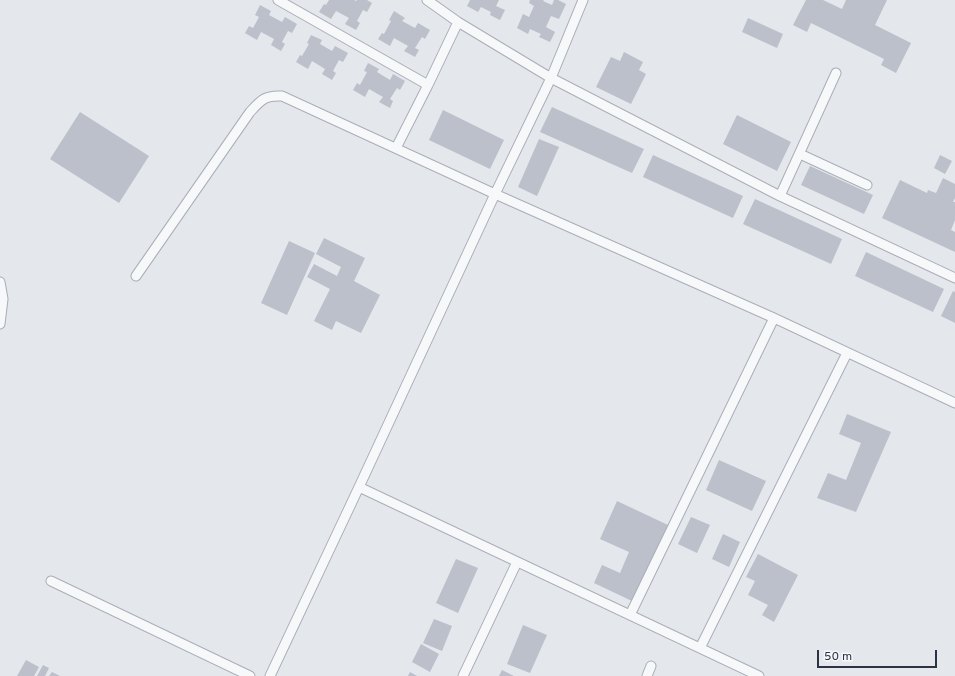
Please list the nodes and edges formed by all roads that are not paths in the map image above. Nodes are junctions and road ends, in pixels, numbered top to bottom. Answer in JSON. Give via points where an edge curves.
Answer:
{"nodes":[{"id":1,"x":278,"y":0,"type":"edge"},
{"id":2,"x":427,"y":0,"type":"edge"},
{"id":3,"x":583,"y":0,"type":"edge"},
{"id":4,"x":458,"y":22,"type":"junction"},
{"id":5,"x":836,"y":73,"type":"dead end"},
{"id":6,"x":551,"y":78,"type":"junction"},
{"id":7,"x":428,"y":85,"type":"junction"},
{"id":8,"x":396,"y":148,"type":"junction"},
{"id":9,"x":800,"y":154,"type":"junction"},
{"id":10,"x":867,"y":186,"type":"dead end"},
{"id":11,"x":495,"y":194,"type":"junction"},
{"id":12,"x":780,"y":196,"type":"junction"},
{"id":13,"x":136,"y":276,"type":"dead end"},
{"id":14,"x":955,"y":278,"type":"edge"},
{"id":15,"x":0,"y":282,"type":"edge"},
{"id":16,"x":774,"y":318,"type":"junction"},
{"id":17,"x":0,"y":324,"type":"edge"},
{"id":18,"x":847,"y":353,"type":"junction"},
{"id":19,"x":955,"y":404,"type":"edge"},
{"id":20,"x":359,"y":487,"type":"junction"},
{"id":21,"x":517,"y":562,"type":"junction"},
{"id":22,"x":51,"y":581,"type":"dead end"},
{"id":23,"x":630,"y":615,"type":"junction"},
{"id":24,"x":700,"y":648,"type":"junction"},
{"id":25,"x":651,"y":666,"type":"dead end"},
{"id":26,"x":250,"y":676,"type":"edge"},
{"id":27,"x":270,"y":676,"type":"edge"},
{"id":28,"x":463,"y":676,"type":"edge"},
{"id":29,"x":646,"y":676,"type":"edge"},
{"id":30,"x":759,"y":676,"type":"edge"}],
"edges":[{"from":1,"to":7,"type":"lane"},
{"from":2,"to":4,"type":"lane"},
{"from":3,"to":6,"type":"lane"},
{"from":4,"to":6,"type":"lane"},
{"from":4,"to":7,"type":"lane"},
{"from":5,"to":9,"type":"lane"},
{"from":6,"to":11,"type":"lane"},
{"from":6,"to":12,"type":"lane"},
{"from":7,"to":8,"type":"lane"},
{"from":8,"to":11,"type":"lane"},
{"from":8,"to":13,"type":"lane","via":[[282,96],[271,96],[261,100],[250,112]]},
{"from":9,"to":10,"type":"lane"},
{"from":9,"to":12,"type":"lane"},
{"from":11,"to":16,"type":"lane"},
{"from":11,"to":20,"type":"lane"},
{"from":12,"to":14,"type":"lane"},
{"from":15,"to":17,"type":"lane","via":[[4,299]]},
{"from":16,"to":18,"type":"lane"},
{"from":16,"to":23,"type":"lane"},
{"from":18,"to":19,"type":"lane"},
{"from":18,"to":24,"type":"lane"},
{"from":20,"to":21,"type":"lane"},
{"from":20,"to":27,"type":"lane"},
{"from":21,"to":23,"type":"lane"},
{"from":21,"to":28,"type":"lane"},
{"from":22,"to":26,"type":"lane"},
{"from":23,"to":24,"type":"lane"},
{"from":24,"to":30,"type":"lane"},
{"from":25,"to":29,"type":"lane"}]}
